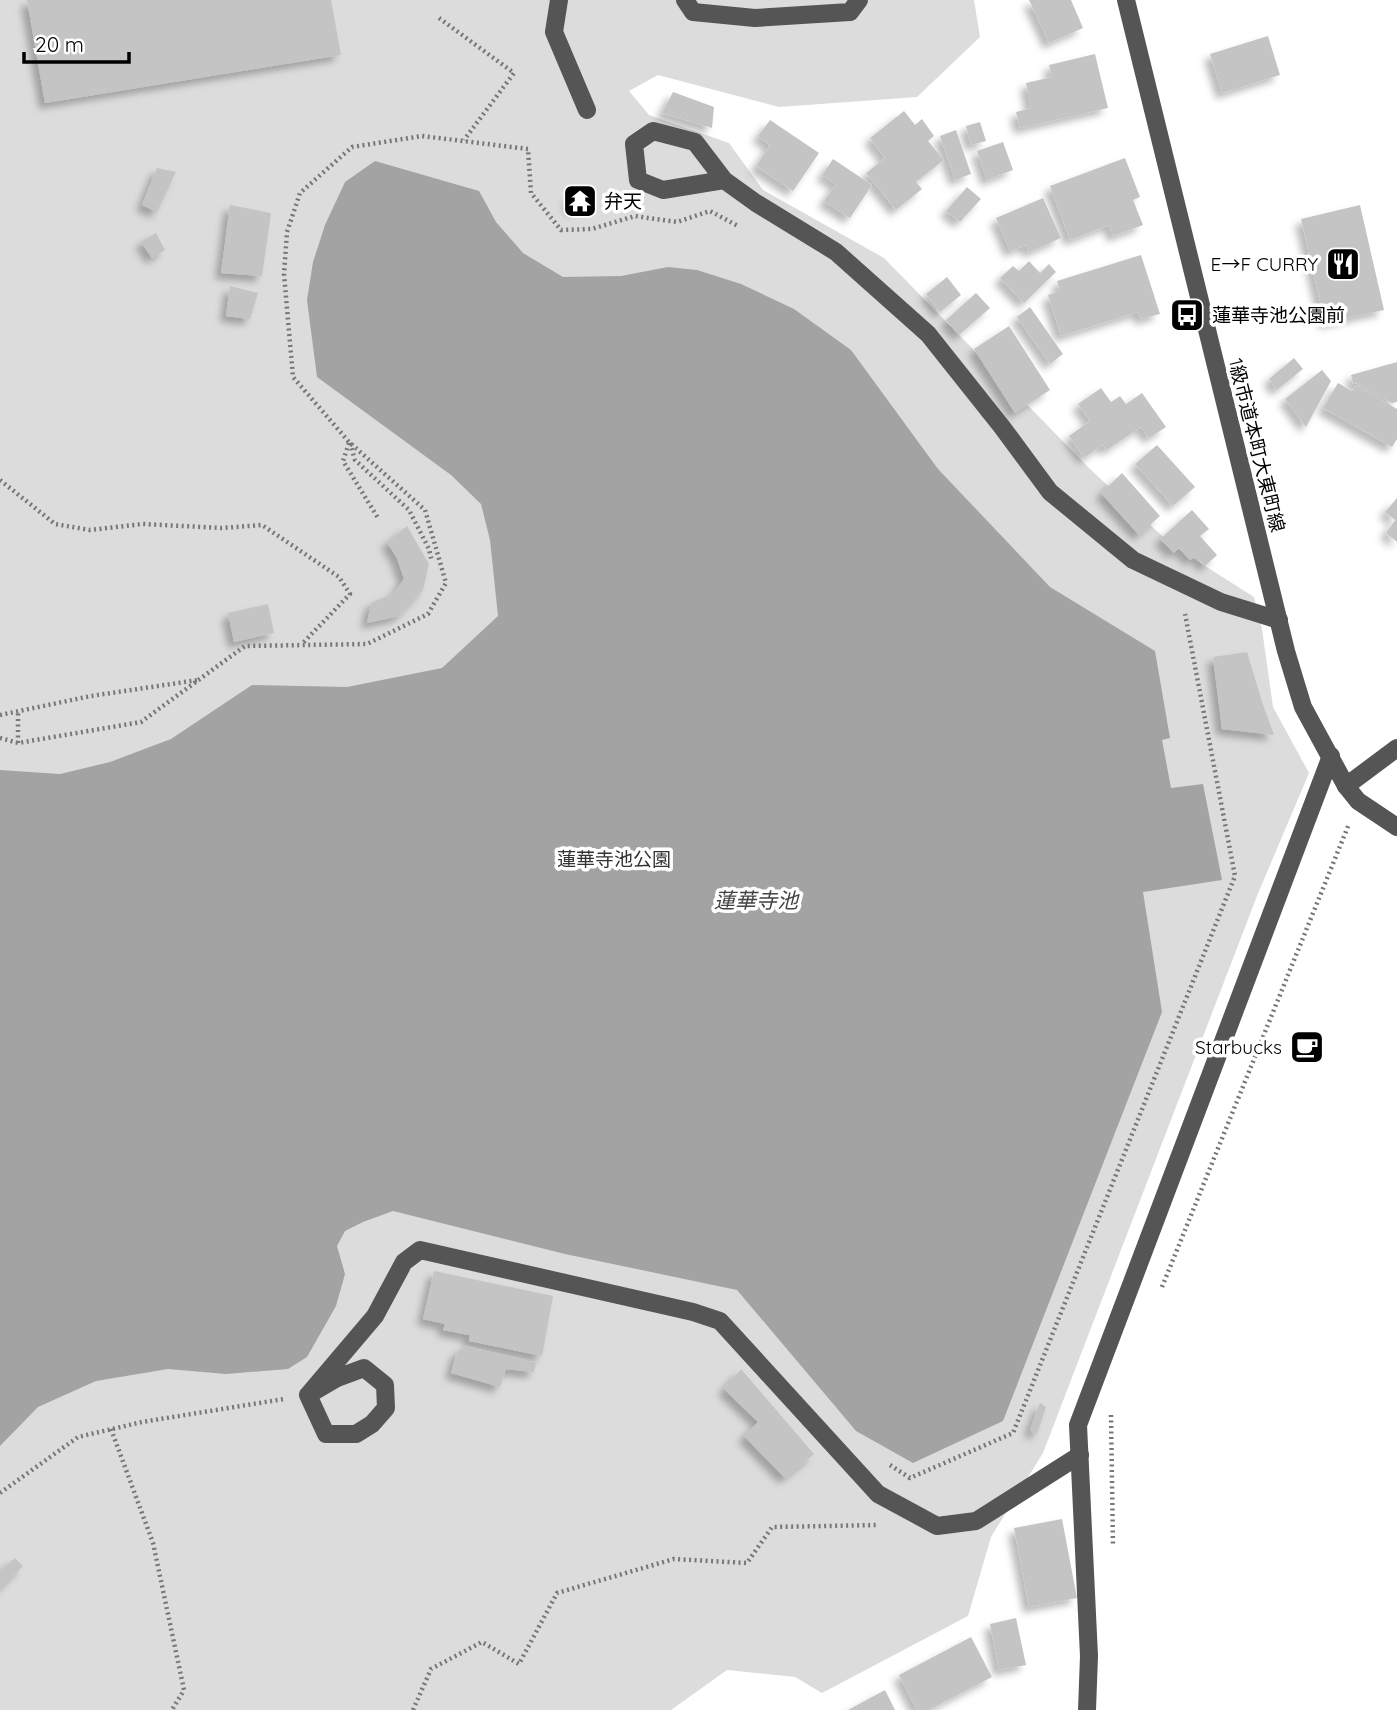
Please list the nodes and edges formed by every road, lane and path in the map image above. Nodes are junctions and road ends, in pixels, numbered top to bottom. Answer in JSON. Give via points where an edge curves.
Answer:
{"nodes":[{"id":1,"x":559,"y":0,"type":"edge"},
{"id":2,"x":685,"y":0,"type":"edge"},
{"id":3,"x":859,"y":0,"type":"edge"},
{"id":4,"x":1126,"y":0,"type":"edge"},
{"id":5,"x":439,"y":18,"type":"dead end"},
{"id":6,"x":587,"y":110,"type":"dead end"},
{"id":7,"x":464,"y":141,"type":"junction"},
{"id":8,"x":724,"y":180,"type":"junction"},
{"id":9,"x":741,"y":228,"type":"dead end"},
{"id":10,"x":349,"y":442,"type":"junction"},
{"id":11,"x":0,"y":480,"type":"edge"},
{"id":12,"x":378,"y":518,"type":"dead end"},
{"id":13,"x":432,"y":562,"type":"dead end"},
{"id":14,"x":1183,"y":608,"type":"dead end"},
{"id":15,"x":1279,"y":620,"type":"junction"},
{"id":16,"x":301,"y":645,"type":"junction"},
{"id":17,"x":199,"y":679,"type":"junction"},
{"id":18,"x":18,"y":711,"type":"junction"},
{"id":19,"x":0,"y":715,"type":"edge"},
{"id":20,"x":0,"y":738,"type":"edge"},
{"id":21,"x":18,"y":743,"type":"junction"},
{"id":22,"x":1397,"y":748,"type":"edge"},
{"id":23,"x":1331,"y":756,"type":"junction"},
{"id":24,"x":1346,"y":786,"type":"junction"},
{"id":25,"x":1358,"y":801,"type":"junction"},
{"id":26,"x":1397,"y":827,"type":"edge"},
{"id":27,"x":1158,"y":1298,"type":"dead end"},
{"id":28,"x":308,"y":1395,"type":"junction"},
{"id":29,"x":1111,"y":1412,"type":"dead end"},
{"id":30,"x":111,"y":1429,"type":"junction"},
{"id":31,"x":1080,"y":1455,"type":"junction"},
{"id":32,"x":889,"y":1465,"type":"dead end"},
{"id":33,"x":0,"y":1493,"type":"edge"},
{"id":34,"x":900,"y":1506,"type":"junction"},
{"id":35,"x":1114,"y":1548,"type":"dead end"},
{"id":36,"x":172,"y":1710,"type":"edge"},
{"id":37,"x":413,"y":1710,"type":"edge"},
{"id":38,"x":1087,"y":1710,"type":"edge"}],
"edges":[{"from":1,"to":6,"type":"street","via":[[554,32]]},
{"from":2,"to":3,"type":"street","via":[[693,12],[755,18],[850,12]]},
{"from":4,"to":15,"type":"street","name":"1級市道本町大東町線"},
{"from":5,"to":7,"type":"path","via":[[514,73]]},
{"from":7,"to":9,"type":"path","via":[[528,149],[531,193],[561,230],[592,229],[635,216],[677,222],[710,211]]},
{"from":7,"to":10,"type":"path","via":[[422,136],[352,147],[300,193],[287,232],[284,274],[293,377]]},
{"from":8,"to":8,"type":"street","via":[[663,190],[638,180],[634,145],[653,131],[695,142]]},
{"from":8,"to":15,"type":"street","via":[[836,252],[928,334],[1050,492],[1133,560],[1221,603]]},
{"from":10,"to":12,"type":"path","via":[[342,461]]},
{"from":10,"to":13,"type":"path","via":[[355,460],[409,509]]},
{"from":10,"to":16,"type":"path","via":[[425,510],[446,583],[428,614],[367,644]]},
{"from":11,"to":16,"type":"path","via":[[55,524],[90,530],[143,524],[262,525],[338,577],[350,594]]},
{"from":14,"to":32,"type":"path","via":[[1236,877],[1013,1433],[910,1478]]},
{"from":15,"to":23,"type":"street","name":"1級市道本町大東町線","via":[[1303,707]]},
{"from":16,"to":17,"type":"path","via":[[245,646]]},
{"from":17,"to":18,"type":"path"},
{"from":17,"to":21,"type":"path","via":[[141,722]]},
{"from":18,"to":19,"type":"path"},
{"from":18,"to":21,"type":"path"},
{"from":20,"to":21,"type":"path"},
{"from":22,"to":24,"type":"street"},
{"from":23,"to":24,"type":"street","name":"1級市道本町大東町線"},
{"from":23,"to":31,"type":"street","via":[[1078,1425]]},
{"from":24,"to":25,"type":"street","name":"1級市道本町大東町線"},
{"from":25,"to":26,"type":"street","name":"1級市道本町大東町線"},
{"from":25,"to":27,"type":"path"},
{"from":28,"to":28,"type":"street","via":[[364,1368],[385,1385],[386,1408],[356,1434],[326,1434]]},
{"from":28,"to":30,"type":"path"},
{"from":28,"to":34,"type":"street","via":[[375,1316],[404,1262],[421,1250],[720,1321],[878,1494]]},
{"from":29,"to":35,"type":"path"},
{"from":30,"to":33,"type":"path","via":[[78,1437]]},
{"from":30,"to":36,"type":"path","via":[[153,1543],[184,1690]]},
{"from":31,"to":34,"type":"street","via":[[976,1521],[937,1525]]},
{"from":31,"to":38,"type":"street"},
{"from":34,"to":37,"type":"path","via":[[880,1525],[772,1527],[747,1563],[674,1559],[557,1592],[519,1664],[482,1642],[431,1669]]}]}
